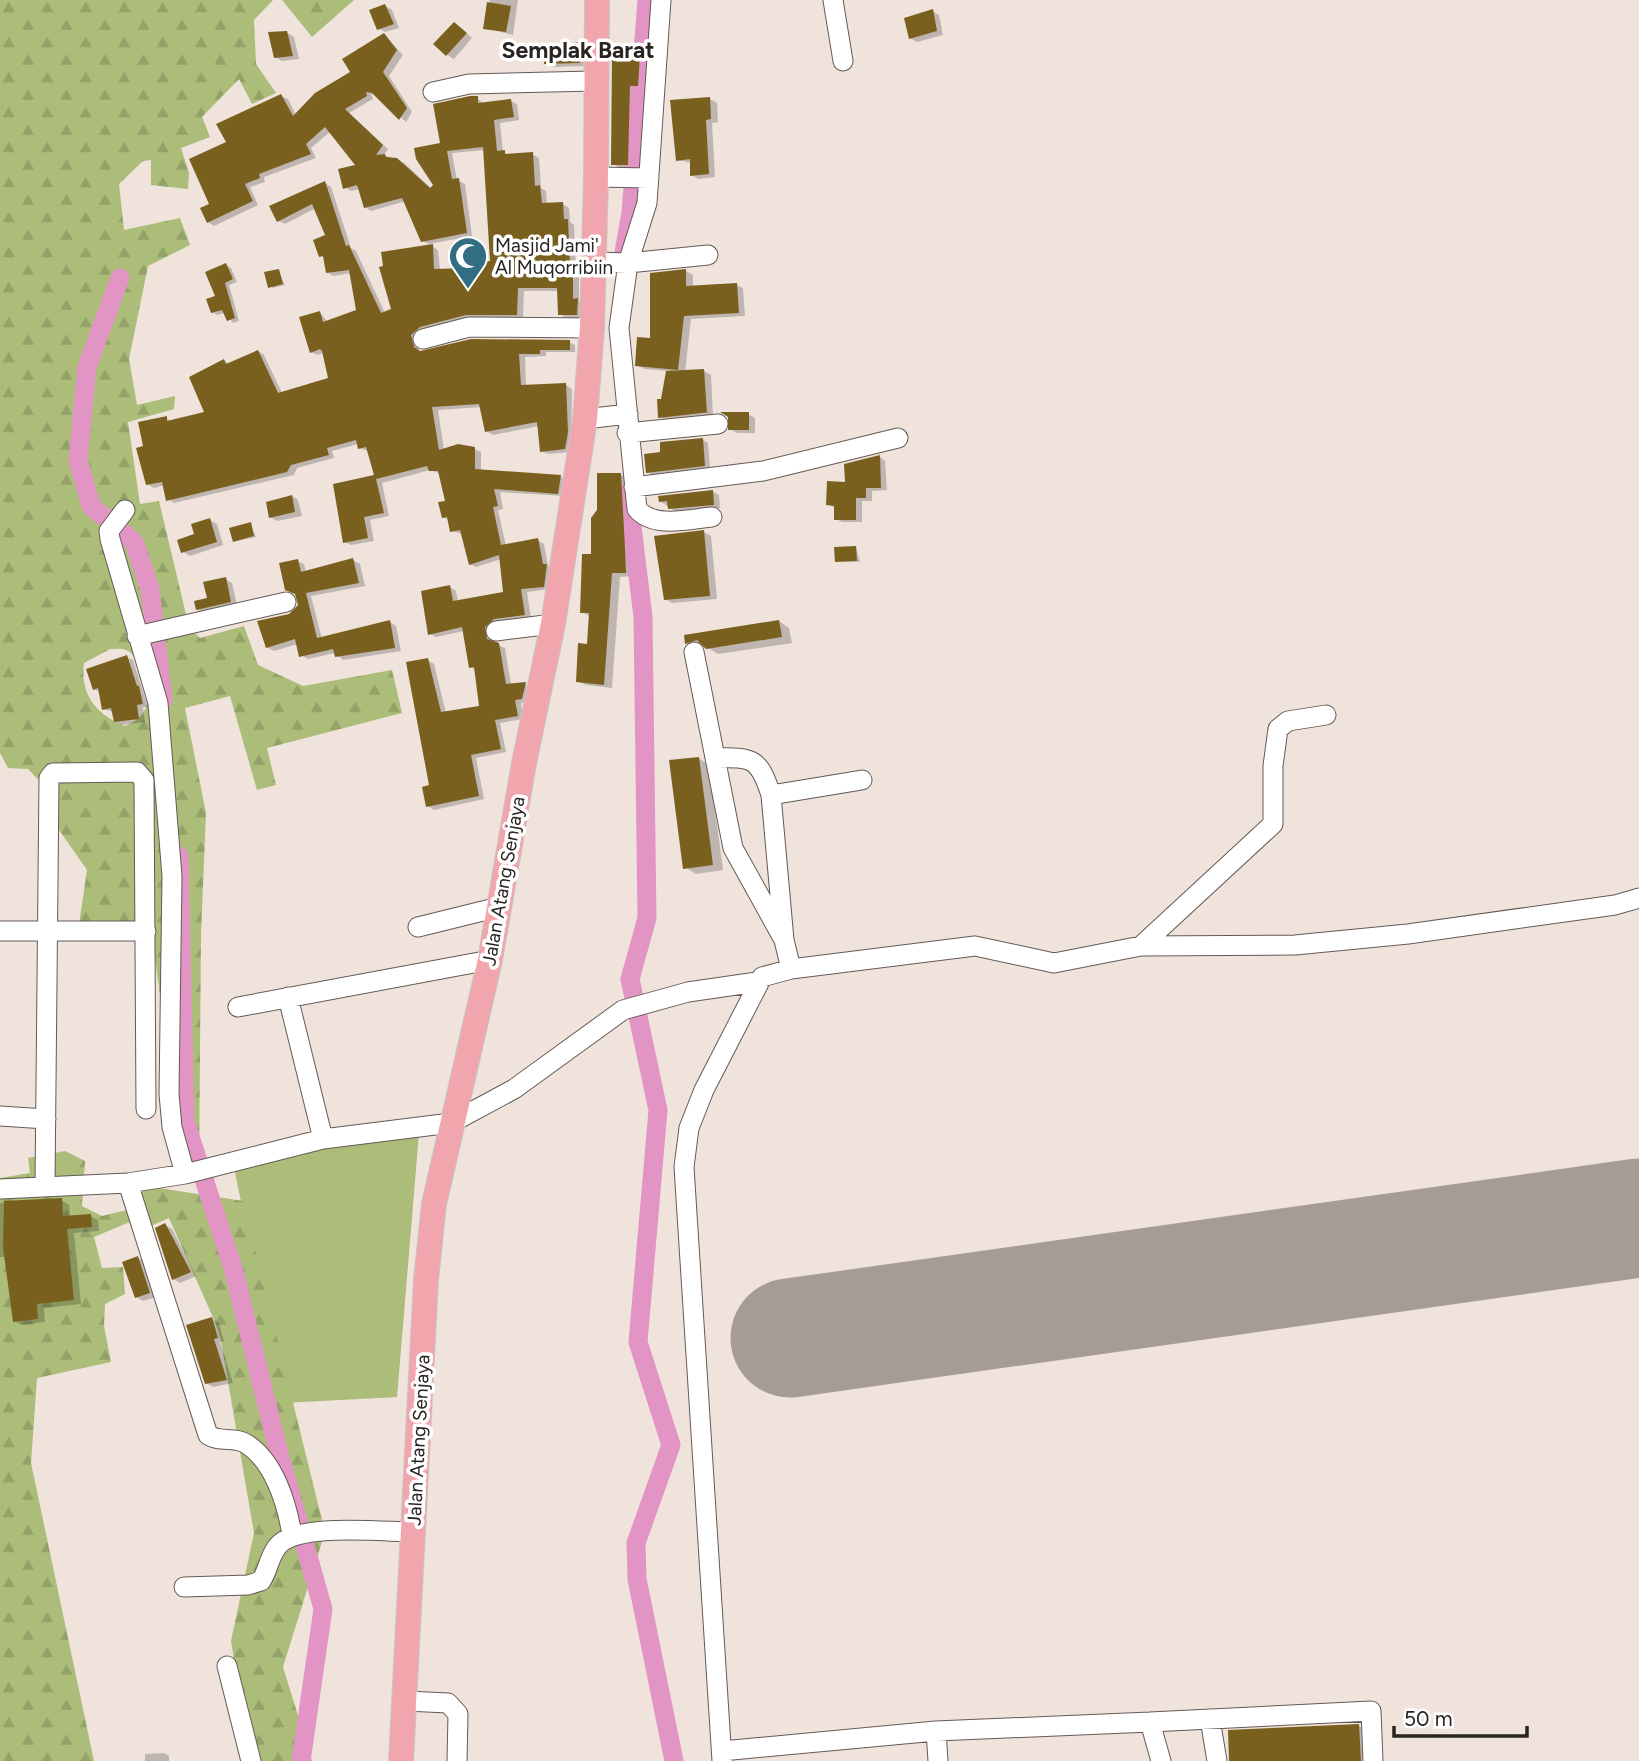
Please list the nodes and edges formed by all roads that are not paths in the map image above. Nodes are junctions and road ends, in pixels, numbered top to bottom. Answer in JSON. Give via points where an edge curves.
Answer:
{"nodes":[{"id":1,"x":597,"y":0,"type":"edge"},
{"id":2,"x":661,"y":0,"type":"edge"},
{"id":3,"x":833,"y":0,"type":"edge"},
{"id":4,"x":844,"y":61,"type":"dead end"},
{"id":5,"x":594,"y":81,"type":"junction"},
{"id":6,"x":433,"y":92,"type":"dead end"},
{"id":7,"x":608,"y":177,"type":"junction"},
{"id":8,"x":645,"y":178,"type":"junction"},
{"id":9,"x":708,"y":255,"type":"dead end"},
{"id":10,"x":597,"y":262,"type":"junction"},
{"id":11,"x":625,"y":263,"type":"junction"},
{"id":12,"x":592,"y":328,"type":"junction"},
{"id":13,"x":423,"y":339,"type":"dead end"},
{"id":14,"x":614,"y":420,"type":"junction"},
{"id":15,"x":718,"y":424,"type":"dead end"},
{"id":16,"x":898,"y":438,"type":"dead end"},
{"id":17,"x":634,"y":487,"type":"junction"},
{"id":18,"x":125,"y":510,"type":"dead end"},
{"id":19,"x":712,"y":517,"type":"dead end"},
{"id":20,"x":286,"y":602,"type":"dead end"},
{"id":21,"x":553,"y":624,"type":"junction"},
{"id":22,"x":496,"y":631,"type":"dead end"},
{"id":23,"x":140,"y":635,"type":"junction"},
{"id":24,"x":694,"y":652,"type":"dead end"},
{"id":25,"x":1326,"y":715,"type":"dead end"},
{"id":26,"x":716,"y":758,"type":"junction"},
{"id":27,"x":862,"y":780,"type":"dead end"},
{"id":28,"x":771,"y":795,"type":"junction"},
{"id":29,"x":1639,"y":898,"type":"edge"},
{"id":30,"x":499,"y":907,"type":"junction"},
{"id":31,"x":418,"y":927,"type":"dead end"},
{"id":32,"x":48,"y":930,"type":"junction"},
{"id":33,"x":0,"y":931,"type":"edge"},
{"id":34,"x":146,"y":931,"type":"junction"},
{"id":35,"x":784,"y":940,"type":"junction"},
{"id":36,"x":1141,"y":946,"type":"junction"},
{"id":37,"x":489,"y":960,"type":"junction"},
{"id":38,"x":791,"y":969,"type":"junction"},
{"id":39,"x":757,"y":982,"type":"junction"},
{"id":40,"x":288,"y":997,"type":"junction"},
{"id":41,"x":238,"y":1007,"type":"dead end"},
{"id":42,"x":146,"y":1109,"type":"dead end"},
{"id":43,"x":0,"y":1116,"type":"edge"},
{"id":44,"x":46,"y":1119,"type":"junction"},
{"id":45,"x":451,"y":1123,"type":"junction"},
{"id":46,"x":323,"y":1139,"type":"junction"},
{"id":47,"x":188,"y":1172,"type":"junction"},
{"id":48,"x":128,"y":1183,"type":"junction"},
{"id":49,"x":45,"y":1185,"type":"junction"},
{"id":50,"x":0,"y":1189,"type":"edge"},
{"id":51,"x":414,"y":1532,"type":"junction"},
{"id":52,"x":295,"y":1534,"type":"junction"},
{"id":53,"x":184,"y":1587,"type":"dead end"},
{"id":54,"x":227,"y":1665,"type":"dead end"},
{"id":55,"x":406,"y":1701,"type":"junction"},
{"id":56,"x":1210,"y":1719,"type":"junction"},
{"id":57,"x":1150,"y":1722,"type":"junction"},
{"id":58,"x":936,"y":1731,"type":"junction"},
{"id":59,"x":722,"y":1756,"type":"edge"},
{"id":60,"x":251,"y":1761,"type":"edge"},
{"id":61,"x":401,"y":1761,"type":"edge"},
{"id":62,"x":457,"y":1761,"type":"edge"},
{"id":63,"x":937,"y":1761,"type":"edge"},
{"id":64,"x":1161,"y":1761,"type":"edge"},
{"id":65,"x":1217,"y":1761,"type":"edge"},
{"id":66,"x":1373,"y":1761,"type":"edge"}],
"edges":[{"from":1,"to":5,"type":"main road","name":"Jalan Atang Senjaya"},
{"from":2,"to":8,"type":"street"},
{"from":3,"to":4,"type":"street"},
{"from":5,"to":6,"type":"street","via":[[469,85]]},
{"from":5,"to":7,"type":"main road","name":"Jalan Atang Senjaya"},
{"from":7,"to":8,"type":"street"},
{"from":7,"to":10,"type":"main road","name":"Jalan Atang Senjaya"},
{"from":8,"to":11,"type":"street","via":[[644,217]]},
{"from":9,"to":11,"type":"street"},
{"from":10,"to":11,"type":"street"},
{"from":10,"to":12,"type":"main road","name":"Jalan Atang Senjaya"},
{"from":11,"to":14,"type":"street"},
{"from":12,"to":13,"type":"street","via":[[469,327]]},
{"from":12,"to":14,"type":"main road","name":"Jalan Atang Senjaya"},
{"from":14,"to":15,"type":"street"},
{"from":14,"to":17,"type":"street"},
{"from":14,"to":21,"type":"main road","name":"Jalan Atang Senjaya"},
{"from":16,"to":17,"type":"street","via":[[762,471]]},
{"from":17,"to":19,"type":"street","via":[[637,509],[655,520]]},
{"from":18,"to":23,"type":"street","via":[[109,531]]},
{"from":20,"to":23,"type":"street"},
{"from":21,"to":22,"type":"street"},
{"from":21,"to":30,"type":"main road","name":"Jalan Atang Senjaya"},
{"from":23,"to":47,"type":"street","via":[[157,698],[173,898],[169,1094],[172,1127]]},
{"from":24,"to":26,"type":"street"},
{"from":25,"to":36,"type":"street","via":[[1288,721],[1278,729],[1273,824]]},
{"from":26,"to":28,"type":"street","via":[[745,757],[757,763]]},
{"from":26,"to":35,"type":"street","via":[[733,848]]},
{"from":27,"to":28,"type":"street"},
{"from":28,"to":35,"type":"street"},
{"from":29,"to":36,"type":"street","via":[[1435,930],[1307,944]]},
{"from":30,"to":31,"type":"street"},
{"from":30,"to":37,"type":"main road","name":"Jalan Atang Senjaya"},
{"from":32,"to":33,"type":"street"},
{"from":32,"to":34,"type":"street"},
{"from":32,"to":34,"type":"street","via":[[49,778],[60,772],[137,772],[144,780]]},
{"from":32,"to":44,"type":"street"},
{"from":34,"to":42,"type":"street"},
{"from":35,"to":38,"type":"street"},
{"from":36,"to":38,"type":"street","via":[[1054,963],[975,946]]},
{"from":37,"to":40,"type":"street"},
{"from":37,"to":45,"type":"main road","name":"Jalan Atang Senjaya"},
{"from":38,"to":39,"type":"street"},
{"from":39,"to":45,"type":"street","via":[[645,1001],[623,1010],[514,1089]]},
{"from":39,"to":59,"type":"street","via":[[689,1128],[684,1167]]},
{"from":40,"to":41,"type":"street"},
{"from":40,"to":46,"type":"street"},
{"from":43,"to":44,"type":"street"},
{"from":44,"to":49,"type":"street"},
{"from":45,"to":46,"type":"street"},
{"from":45,"to":51,"type":"main road","name":"Jalan Atang Senjaya","via":[[434,1204],[426,1280]]},
{"from":46,"to":47,"type":"street"},
{"from":47,"to":48,"type":"street"},
{"from":48,"to":49,"type":"street"},
{"from":48,"to":52,"type":"street","via":[[208,1435],[239,1440],[253,1449],[284,1498]]},
{"from":49,"to":50,"type":"street"},
{"from":51,"to":52,"type":"street"},
{"from":51,"to":55,"type":"main road","name":"Jalan Atang Senjaya"},
{"from":52,"to":53,"type":"street","via":[[276,1548],[261,1581]]},
{"from":54,"to":60,"type":"street"},
{"from":55,"to":61,"type":"main road","name":"Jalan Atang Senjaya"},
{"from":55,"to":62,"type":"street","via":[[448,1703],[458,1714]]},
{"from":56,"to":57,"type":"street"},
{"from":56,"to":65,"type":"street"},
{"from":56,"to":66,"type":"street","via":[[1371,1711]]},
{"from":57,"to":58,"type":"street"},
{"from":57,"to":64,"type":"street"},
{"from":58,"to":59,"type":"street"},
{"from":58,"to":63,"type":"street"}]}
